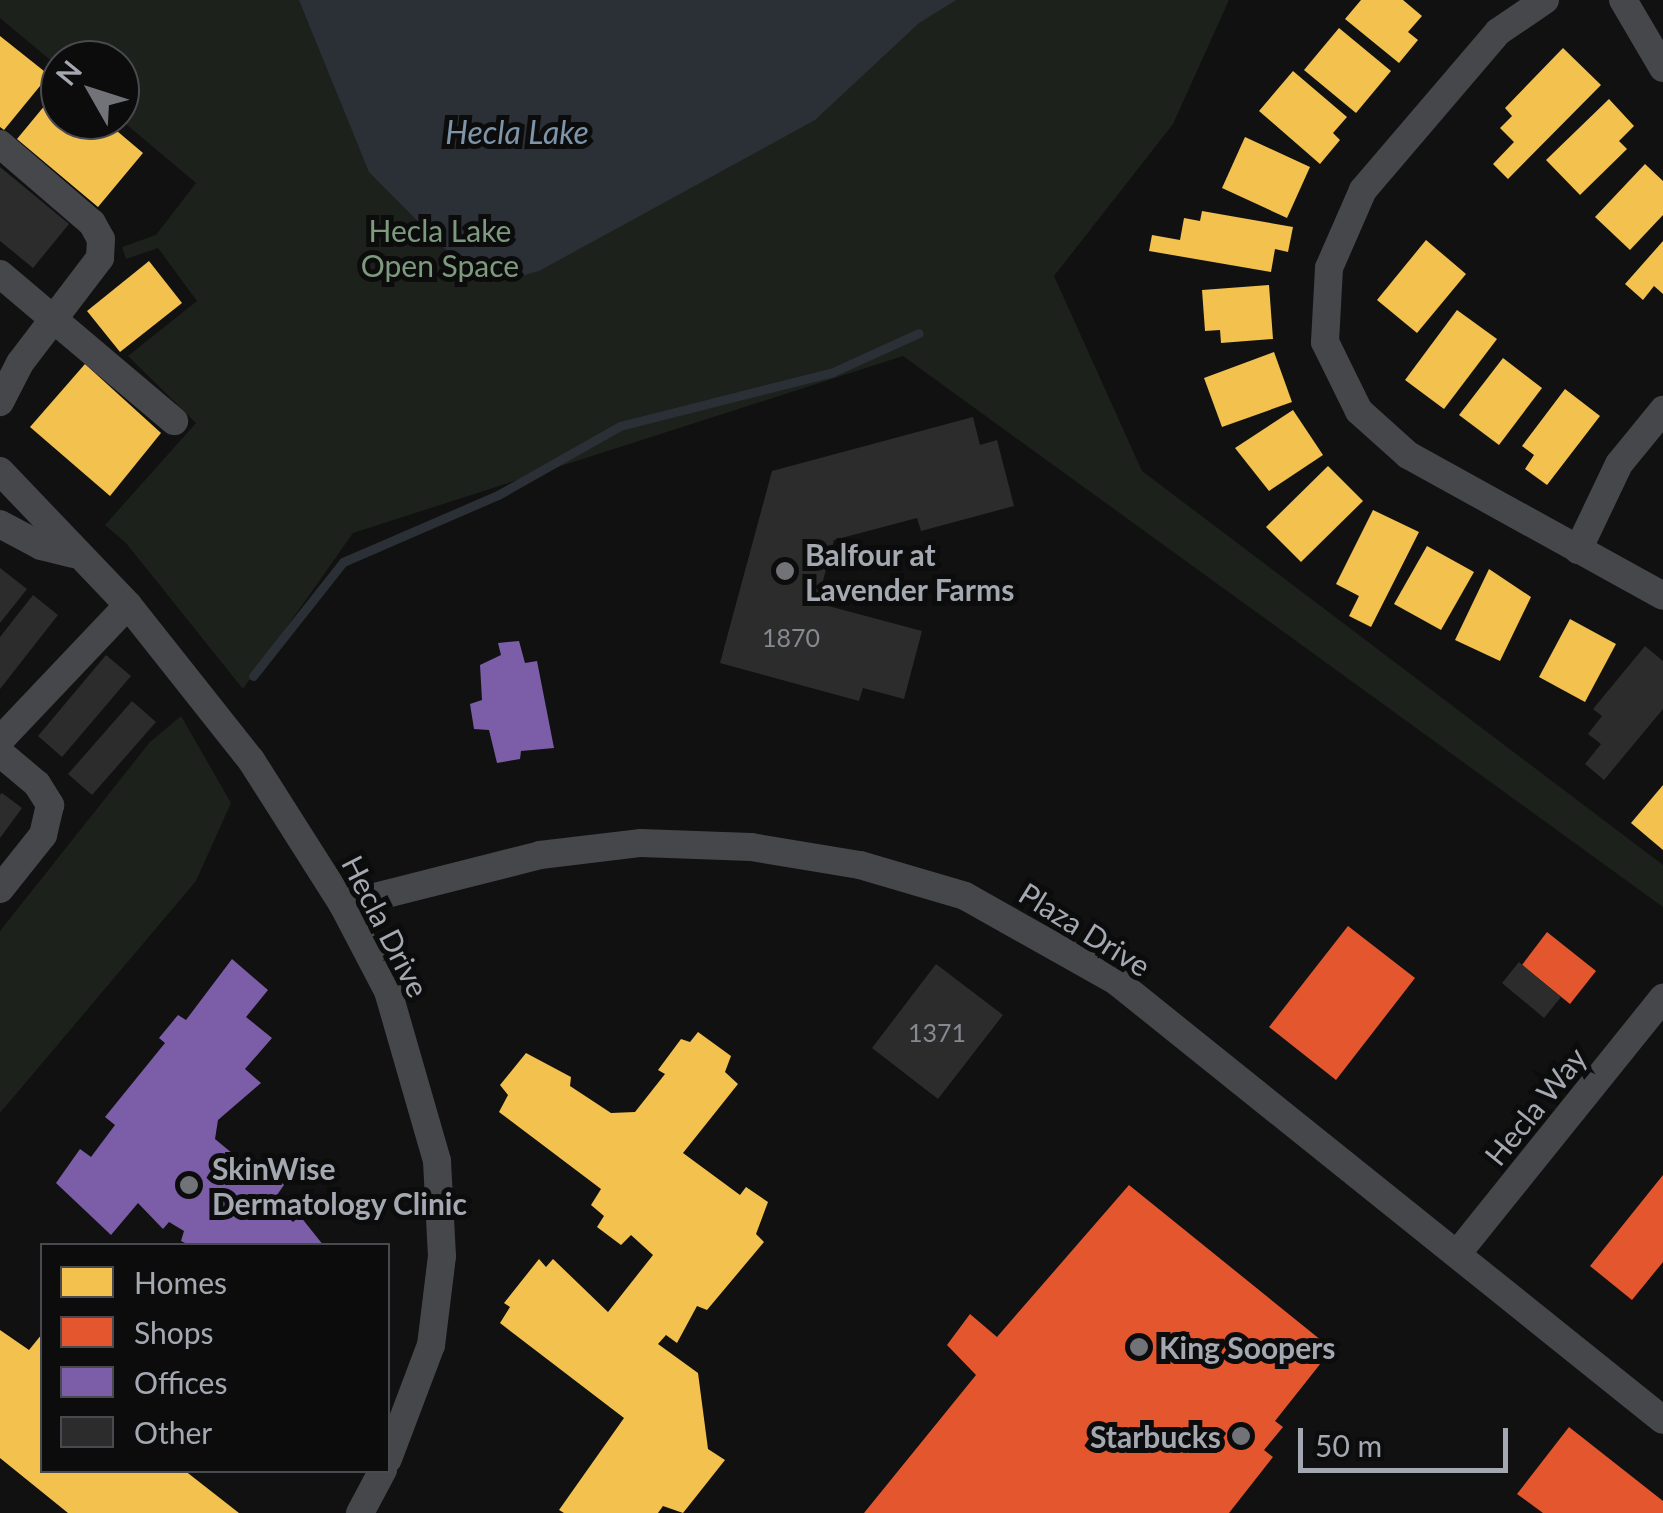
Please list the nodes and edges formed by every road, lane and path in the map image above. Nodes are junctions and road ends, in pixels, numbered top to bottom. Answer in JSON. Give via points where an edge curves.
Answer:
{"nodes":[{"id":1,"x":1546,"y":0,"type":"edge"},
{"id":2,"x":1623,"y":0,"type":"edge"},
{"id":3,"x":1663,"y":68,"type":"edge"},
{"id":4,"x":0,"y":144,"type":"edge"},
{"id":5,"x":0,"y":274,"type":"edge"},
{"id":6,"x":56,"y":318,"type":"junction"},
{"id":7,"x":10,"y":369,"type":"edge"},
{"id":8,"x":0,"y":402,"type":"edge"},
{"id":9,"x":1663,"y":410,"type":"edge"},
{"id":10,"x":174,"y":421,"type":"dead end"},
{"id":11,"x":0,"y":471,"type":"edge"},
{"id":12,"x":0,"y":524,"type":"edge"},
{"id":13,"x":1578,"y":550,"type":"junction"},
{"id":14,"x":74,"y":554,"type":"junction"},
{"id":15,"x":1663,"y":596,"type":"edge"},
{"id":16,"x":128,"y":605,"type":"junction"},
{"id":17,"x":0,"y":740,"type":"edge"},
{"id":18,"x":0,"y":753,"type":"edge"},
{"id":19,"x":0,"y":889,"type":"edge"},
{"id":20,"x":343,"y":904,"type":"junction"},
{"id":21,"x":1663,"y":998,"type":"edge"},
{"id":22,"x":1457,"y":1254,"type":"junction"},
{"id":23,"x":1663,"y":1420,"type":"edge"},
{"id":24,"x":390,"y":1455,"type":"edge"},
{"id":25,"x":381,"y":1473,"type":"edge"},
{"id":26,"x":360,"y":1513,"type":"edge"}],
"edges":[{"from":1,"to":13,"type":"street","via":[[1498,32],[1363,190],[1329,268],[1325,342],[1359,411],[1408,456]]},
{"from":2,"to":3,"type":"street"},
{"from":4,"to":6,"type":"street","via":[[92,223],[100,239],[100,258]]},
{"from":5,"to":6,"type":"street"},
{"from":6,"to":7,"type":"street"},
{"from":6,"to":10,"type":"street"},
{"from":7,"to":8,"type":"street"},
{"from":9,"to":13,"type":"street","via":[[1620,464]]},
{"from":11,"to":14,"type":"street","name":"Hecla Drive","via":[[55,524]]},
{"from":12,"to":14,"type":"street","name":"Hecla Drive"},
{"from":13,"to":15,"type":"street"},
{"from":14,"to":16,"type":"street","name":"Hecla Drive"},
{"from":16,"to":17,"type":"street"},
{"from":16,"to":20,"type":"street","name":"Hecla Drive","via":[[252,760]]},
{"from":18,"to":19,"type":"street","via":[[38,784],[50,805],[43,835]]},
{"from":20,"to":22,"type":"street","name":"Plaza Drive","via":[[540,855],[641,843],[787,853],[860,865],[965,896],[1116,982]]},
{"from":20,"to":24,"type":"street","name":"Hecla Drive","via":[[388,991],[437,1161],[442,1256],[431,1345]]},
{"from":21,"to":22,"type":"street","name":"Hecla Way"},
{"from":22,"to":23,"type":"street","name":"Plaza Drive"},
{"from":25,"to":26,"type":"street"}]}
